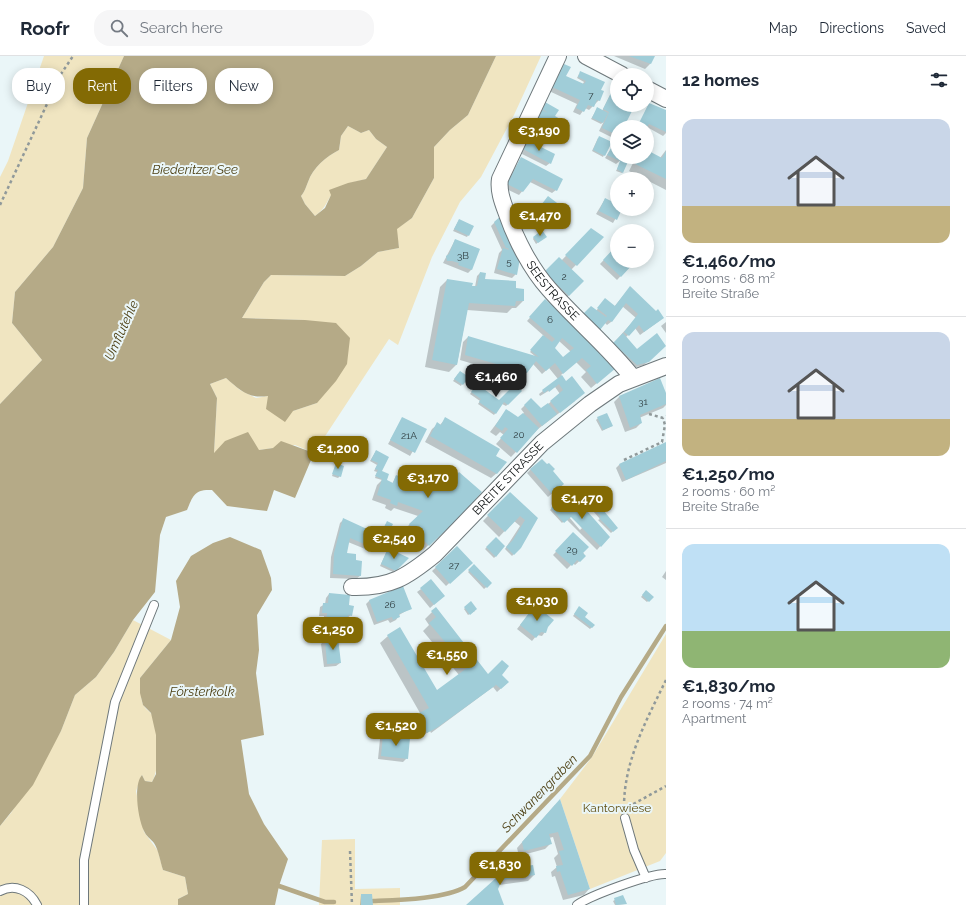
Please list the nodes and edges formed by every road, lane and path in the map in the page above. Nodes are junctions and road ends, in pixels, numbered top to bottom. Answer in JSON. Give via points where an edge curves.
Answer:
{"nodes":[{"id":1,"x":73,"y":56,"type":"edge"},
{"id":2,"x":558,"y":56,"type":"edge"},
{"id":3,"x":586,"y":56,"type":"edge"},
{"id":4,"x":610,"y":69,"type":"edge"},
{"id":5,"x":654,"y":91,"type":"edge"},
{"id":6,"x":665,"y":94,"type":"edge"},
{"id":7,"x":0,"y":205,"type":"edge"},
{"id":8,"x":666,"y":366,"type":"edge"},
{"id":9,"x":633,"y":378,"type":"junction"},
{"id":10,"x":650,"y":414,"type":"dead end"},
{"id":11,"x":664,"y":417,"type":"edge"},
{"id":12,"x":665,"y":436,"type":"edge"},
{"id":13,"x":624,"y":460,"type":"dead end"},
{"id":14,"x":352,"y":587,"type":"dead end"},
{"id":15,"x":154,"y":605,"type":"dead end"},
{"id":16,"x":666,"y":680,"type":"edge"},
{"id":17,"x":666,"y":786,"type":"edge"},
{"id":18,"x":625,"y":813,"type":"junction"},
{"id":19,"x":350,"y":851,"type":"dead end"},
{"id":20,"x":666,"y":874,"type":"edge"},
{"id":21,"x":646,"y":878,"type":"junction"},
{"id":22,"x":0,"y":891,"type":"edge"},
{"id":23,"x":37,"y":905,"type":"edge"},
{"id":24,"x":84,"y":905,"type":"edge"},
{"id":25,"x":352,"y":905,"type":"edge"},
{"id":26,"x":577,"y":905,"type":"edge"}],
"edges":[{"from":1,"to":7,"type":"path","via":[[61,74]]},
{"from":2,"to":9,"type":"street","name":"SEESTRASSE","via":[[500,179],[499,187],[511,224],[540,278],[599,338]]},
{"from":3,"to":4,"type":"street"},
{"from":5,"to":6,"type":"street"},
{"from":8,"to":9,"type":"street","name":"BREITE STRASSE"},
{"from":9,"to":14,"type":"street","name":"BREITE STRASSE","via":[[604,393],[542,443],[435,554],[417,569],[401,579],[384,584]]},
{"from":10,"to":11,"type":"path"},
{"from":11,"to":12,"type":"path"},
{"from":12,"to":13,"type":"path","via":[[662,442]]},
{"from":15,"to":24,"type":"lane","via":[[115,702],[84,860]]},
{"from":16,"to":18,"type":"path","via":[[631,758],[624,795]]},
{"from":17,"to":18,"type":"path"},
{"from":18,"to":21,"type":"lane","via":[[634,850]]},
{"from":19,"to":25,"type":"path"},
{"from":20,"to":21,"type":"lane"},
{"from":21,"to":26,"type":"lane"},
{"from":22,"to":23,"type":"lane","via":[[6,887],[19,888],[32,896]]}]}
